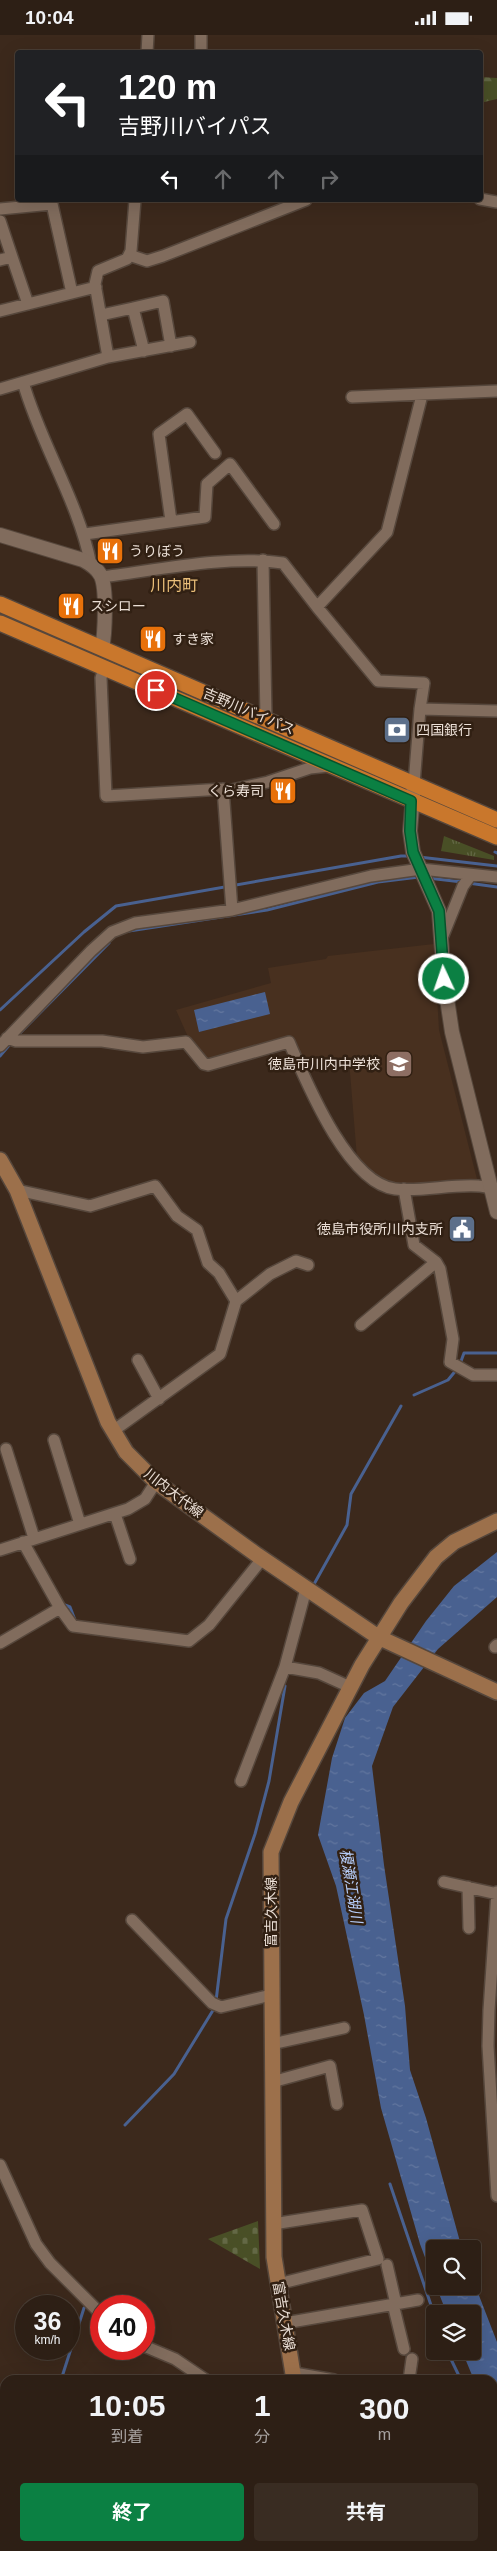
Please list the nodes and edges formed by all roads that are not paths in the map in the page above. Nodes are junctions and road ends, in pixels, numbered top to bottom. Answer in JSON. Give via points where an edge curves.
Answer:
{"nodes":[{"id":1,"x":148,"y":35,"type":"edge"},
{"id":2,"x":202,"y":35,"type":"edge"},
{"id":3,"x":147,"y":50,"type":"edge"},
{"id":4,"x":201,"y":50,"type":"edge"},
{"id":5,"x":483,"y":200,"type":"edge"},
{"id":6,"x":135,"y":202,"type":"edge"},
{"id":7,"x":301,"y":202,"type":"edge"},
{"id":8,"x":497,"y":202,"type":"edge"},
{"id":9,"x":0,"y":209,"type":"edge"},
{"id":10,"x":0,"y":221,"type":"edge"},
{"id":11,"x":129,"y":255,"type":"junction"},
{"id":12,"x":12,"y":257,"type":"junction"},
{"id":13,"x":0,"y":261,"type":"edge"},
{"id":14,"x":96,"y":287,"type":"junction"},
{"id":15,"x":72,"y":293,"type":"junction"},
{"id":16,"x":28,"y":304,"type":"junction"},
{"id":17,"x":133,"y":308,"type":"junction"},
{"id":18,"x":0,"y":311,"type":"edge"},
{"id":19,"x":101,"y":315,"type":"junction"},
{"id":20,"x":190,"y":343,"type":"dead end"},
{"id":21,"x":171,"y":346,"type":"junction"},
{"id":22,"x":144,"y":351,"type":"junction"},
{"id":23,"x":108,"y":357,"type":"junction"},
{"id":24,"x":23,"y":382,"type":"junction"},
{"id":25,"x":0,"y":389,"type":"edge"},
{"id":26,"x":497,"y":391,"type":"edge"},
{"id":27,"x":422,"y":395,"type":"junction"},
{"id":28,"x":352,"y":397,"type":"dead end"},
{"id":29,"x":215,"y":453,"type":"dead end"},
{"id":30,"x":171,"y":521,"type":"junction"},
{"id":31,"x":274,"y":524,"type":"dead end"},
{"id":32,"x":85,"y":534,"type":"junction"},
{"id":33,"x":0,"y":535,"type":"edge"},
{"id":34,"x":263,"y":560,"type":"junction"},
{"id":35,"x":91,"y":565,"type":"junction"},
{"id":36,"x":101,"y":577,"type":"junction"},
{"id":37,"x":0,"y":604,"type":"edge"},
{"id":38,"x":317,"y":607,"type":"junction"},
{"id":39,"x":0,"y":623,"type":"edge"},
{"id":40,"x":102,"y":648,"type":"junction"},
{"id":41,"x":104,"y":668,"type":"junction"},
{"id":42,"x":420,"y":709,"type":"junction"},
{"id":43,"x":497,"y":711,"type":"edge"},
{"id":44,"x":266,"y":718,"type":"junction"},
{"id":45,"x":329,"y":766,"type":"junction"},
{"id":46,"x":414,"y":784,"type":"junction"},
{"id":47,"x":223,"y":789,"type":"junction"},
{"id":48,"x":411,"y":801,"type":"junction"},
{"id":49,"x":497,"y":819,"type":"edge"},
{"id":50,"x":497,"y":837,"type":"edge"},
{"id":51,"x":421,"y":868,"type":"junction"},
{"id":52,"x":497,"y":877,"type":"edge"},
{"id":53,"x":467,"y":881,"type":"junction"},
{"id":54,"x":232,"y":910,"type":"junction"},
{"id":55,"x":442,"y":938,"type":"junction"},
{"id":56,"x":8,"y":1041,"type":"edge"},
{"id":57,"x":0,"y":1160,"type":"edge"},
{"id":58,"x":404,"y":1189,"type":"junction"},
{"id":59,"x":17,"y":1190,"type":"junction"},
{"id":60,"x":494,"y":1190,"type":"edge"},
{"id":61,"x":497,"y":1212,"type":"edge"},
{"id":62,"x":436,"y":1262,"type":"junction"},
{"id":63,"x":308,"y":1265,"type":"dead end"},
{"id":64,"x":236,"y":1301,"type":"junction"},
{"id":65,"x":361,"y":1325,"type":"dead end"},
{"id":66,"x":138,"y":1360,"type":"dead end"},
{"id":67,"x":497,"y":1375,"type":"edge"},
{"id":68,"x":159,"y":1399,"type":"junction"},
{"id":69,"x":113,"y":1431,"type":"junction"},
{"id":70,"x":54,"y":1440,"type":"dead end"},
{"id":71,"x":6,"y":1449,"type":"dead end"},
{"id":72,"x":156,"y":1482,"type":"junction"},
{"id":73,"x":115,"y":1514,"type":"junction"},
{"id":74,"x":497,"y":1521,"type":"edge"},
{"id":75,"x":80,"y":1524,"type":"junction"},
{"id":76,"x":29,"y":1540,"type":"junction"},
{"id":77,"x":0,"y":1550,"type":"edge"},
{"id":78,"x":130,"y":1559,"type":"dead end"},
{"id":79,"x":262,"y":1559,"type":"junction"},
{"id":80,"x":306,"y":1589,"type":"junction"},
{"id":81,"x":60,"y":1608,"type":"junction"},
{"id":82,"x":378,"y":1637,"type":"junction"},
{"id":83,"x":0,"y":1643,"type":"edge"},
{"id":84,"x":285,"y":1667,"type":"junction"},
{"id":85,"x":350,"y":1687,"type":"junction"},
{"id":86,"x":497,"y":1692,"type":"edge"},
{"id":87,"x":242,"y":1781,"type":"dead end"},
{"id":88,"x":444,"y":1882,"type":"dead end"},
{"id":89,"x":468,"y":1887,"type":"junction"},
{"id":90,"x":497,"y":1893,"type":"edge"},
{"id":91,"x":132,"y":1920,"type":"dead end"},
{"id":92,"x":469,"y":1928,"type":"dead end"},
{"id":93,"x":495,"y":1944,"type":"edge"},
{"id":94,"x":272,"y":1995,"type":"junction"},
{"id":95,"x":344,"y":2029,"type":"dead end"},
{"id":96,"x":272,"y":2043,"type":"junction"},
{"id":97,"x":272,"y":2082,"type":"junction"},
{"id":98,"x":338,"y":2104,"type":"dead end"},
{"id":99,"x":0,"y":2165,"type":"edge"},
{"id":100,"x":497,"y":2196,"type":"edge"},
{"id":101,"x":273,"y":2224,"type":"junction"},
{"id":102,"x":388,"y":2265,"type":"dead end"},
{"id":103,"x":278,"y":2284,"type":"junction"},
{"id":104,"x":418,"y":2300,"type":"dead end"},
{"id":105,"x":90,"y":2303,"type":"edge"},
{"id":106,"x":395,"y":2304,"type":"junction"},
{"id":107,"x":285,"y":2323,"type":"junction"},
{"id":108,"x":404,"y":2349,"type":"dead end"},
{"id":109,"x":155,"y":2350,"type":"edge"},
{"id":110,"x":412,"y":2359,"type":"dead end"},
{"id":111,"x":199,"y":2375,"type":"edge"},
{"id":112,"x":294,"y":2375,"type":"edge"},
{"id":113,"x":410,"y":2375,"type":"edge"}],
"edges":[{"from":1,"to":3,"type":"street"},
{"from":2,"to":4,"type":"street"},
{"from":5,"to":8,"type":"street"},
{"from":6,"to":11,"type":"street"},
{"from":7,"to":11,"type":"street","via":[[147,261]]},
{"from":9,"to":15,"type":"street","via":[[52,204]]},
{"from":10,"to":12,"type":"street"},
{"from":11,"to":14,"type":"street","via":[[127,259],[98,271]]},
{"from":12,"to":13,"type":"street"},
{"from":12,"to":16,"type":"street"},
{"from":14,"to":15,"type":"street"},
{"from":14,"to":19,"type":"street"},
{"from":15,"to":16,"type":"street"},
{"from":16,"to":18,"type":"street"},
{"from":17,"to":19,"type":"street"},
{"from":17,"to":21,"type":"street","via":[[163,301]]},
{"from":17,"to":22,"type":"street"},
{"from":19,"to":23,"type":"street"},
{"from":20,"to":21,"type":"street"},
{"from":21,"to":22,"type":"street"},
{"from":22,"to":23,"type":"street"},
{"from":23,"to":24,"type":"street"},
{"from":24,"to":25,"type":"street"},
{"from":24,"to":32,"type":"street","via":[[31,410]]},
{"from":26,"to":27,"type":"street"},
{"from":27,"to":28,"type":"street"},
{"from":27,"to":38,"type":"street","via":[[387,532]]},
{"from":29,"to":30,"type":"street","via":[[187,414],[159,434]]},
{"from":30,"to":31,"type":"street","via":[[205,517],[208,484],[230,465]]},
{"from":30,"to":32,"type":"street"},
{"from":32,"to":35,"type":"street"},
{"from":33,"to":35,"type":"street"},
{"from":34,"to":36,"type":"street"},
{"from":34,"to":38,"type":"street","via":[[283,563]]},
{"from":34,"to":44,"type":"street"},
{"from":35,"to":36,"type":"street"},
{"from":36,"to":40,"type":"street","via":[[105,637]]},
{"from":37,"to":40,"type":"highway","name":"吉野川バイパス"},
{"from":38,"to":42,"type":"street","via":[[378,681],[424,683]]},
{"from":39,"to":41,"type":"highway","name":"吉野川バイパス"},
{"from":40,"to":44,"type":"highway","name":"吉野川バイパス"},
{"from":41,"to":45,"type":"highway","name":"吉野川バイパス"},
{"from":41,"to":47,"type":"street","via":[[101,678],[106,796]]},
{"from":42,"to":43,"type":"street"},
{"from":42,"to":46,"type":"street"},
{"from":44,"to":46,"type":"highway","name":"吉野川バイパス"},
{"from":45,"to":47,"type":"street","via":[[310,768],[227,791]]},
{"from":45,"to":48,"type":"highway","name":"吉野川バイパス"},
{"from":46,"to":48,"type":"street"},
{"from":46,"to":49,"type":"highway","name":"吉野川バイパス"},
{"from":47,"to":54,"type":"street"},
{"from":48,"to":50,"type":"highway","name":"吉野川バイパス"},
{"from":48,"to":51,"type":"street","via":[[410,831]]},
{"from":51,"to":53,"type":"street"},
{"from":51,"to":54,"type":"street","via":[[371,876]]},
{"from":51,"to":55,"type":"street","via":[[439,911]]},
{"from":52,"to":53,"type":"street"},
{"from":53,"to":55,"type":"street"},
{"from":54,"to":56,"type":"street","via":[[135,923],[112,932]]},
{"from":55,"to":60,"type":"street","via":[[452,1032]]},
{"from":56,"to":58,"type":"street","via":[[102,1041],[143,1047],[186,1041],[208,1065],[289,1042],[323,1116],[346,1152],[356,1164],[384,1185]]},
{"from":57,"to":59,"type":"main road","name":"川内大代線"},
{"from":58,"to":60,"type":"street","via":[[480,1186]]},
{"from":58,"to":62,"type":"street","via":[[414,1245]]},
{"from":59,"to":64,"type":"street","via":[[90,1206],[155,1186],[177,1216],[197,1230],[208,1263],[219,1273]]},
{"from":59,"to":69,"type":"main road","name":"川内大代線"},
{"from":60,"to":61,"type":"street"},
{"from":62,"to":65,"type":"street"},
{"from":62,"to":67,"type":"street","via":[[453,1339],[450,1362],[474,1375]]},
{"from":63,"to":64,"type":"street","via":[[296,1261],[270,1274]]},
{"from":64,"to":68,"type":"street","via":[[220,1354]]},
{"from":66,"to":68,"type":"street"},
{"from":68,"to":69,"type":"street"},
{"from":69,"to":72,"type":"main road","name":"川内大代線","via":[[126,1452]]},
{"from":70,"to":75,"type":"street"},
{"from":71,"to":76,"type":"street"},
{"from":72,"to":73,"type":"street","via":[[145,1499]]},
{"from":72,"to":79,"type":"main road","name":"川内大代線"},
{"from":73,"to":75,"type":"street"},
{"from":73,"to":78,"type":"street"},
{"from":74,"to":82,"type":"main road","name":"富吉久木線","via":[[454,1543],[436,1557]]},
{"from":75,"to":76,"type":"street"},
{"from":76,"to":77,"type":"street"},
{"from":76,"to":81,"type":"street"},
{"from":79,"to":80,"type":"main road","name":"川内大代線"},
{"from":79,"to":81,"type":"street","via":[[209,1625],[189,1641],[73,1626]]},
{"from":80,"to":82,"type":"main road","name":"川内大代線"},
{"from":80,"to":84,"type":"street"},
{"from":81,"to":83,"type":"street"},
{"from":82,"to":85,"type":"main road","name":"富吉久木線"},
{"from":82,"to":86,"type":"main road","name":"川内大代線"},
{"from":84,"to":85,"type":"street","via":[[319,1673]]},
{"from":84,"to":87,"type":"street"},
{"from":85,"to":94,"type":"main road","name":"富吉久木線","via":[[291,1802],[271,1852]]},
{"from":88,"to":89,"type":"street"},
{"from":89,"to":90,"type":"street"},
{"from":89,"to":92,"type":"street"},
{"from":90,"to":93,"type":"street"},
{"from":91,"to":94,"type":"street","via":[[216,2005],[221,2007]]},
{"from":93,"to":100,"type":"street","via":[[488,2046]]},
{"from":94,"to":96,"type":"main road","name":"富吉久木線"},
{"from":95,"to":96,"type":"street"},
{"from":96,"to":97,"type":"main road","name":"富吉久木線"},
{"from":97,"to":98,"type":"street","via":[[330,2066]]},
{"from":97,"to":101,"type":"main road","name":"富吉久木線"},
{"from":99,"to":105,"type":"street","via":[[36,2244],[50,2263]]},
{"from":101,"to":103,"type":"main road","name":"富吉久木線"},
{"from":101,"to":103,"type":"street","via":[[362,2210],[378,2259]]},
{"from":102,"to":106,"type":"street"},
{"from":103,"to":107,"type":"main road","name":"富吉久木線"},
{"from":104,"to":106,"type":"street"},
{"from":106,"to":107,"type":"street"},
{"from":106,"to":108,"type":"street"},
{"from":107,"to":112,"type":"main road","name":"富吉久木線"},
{"from":109,"to":111,"type":"street"},
{"from":110,"to":113,"type":"street"}]}
